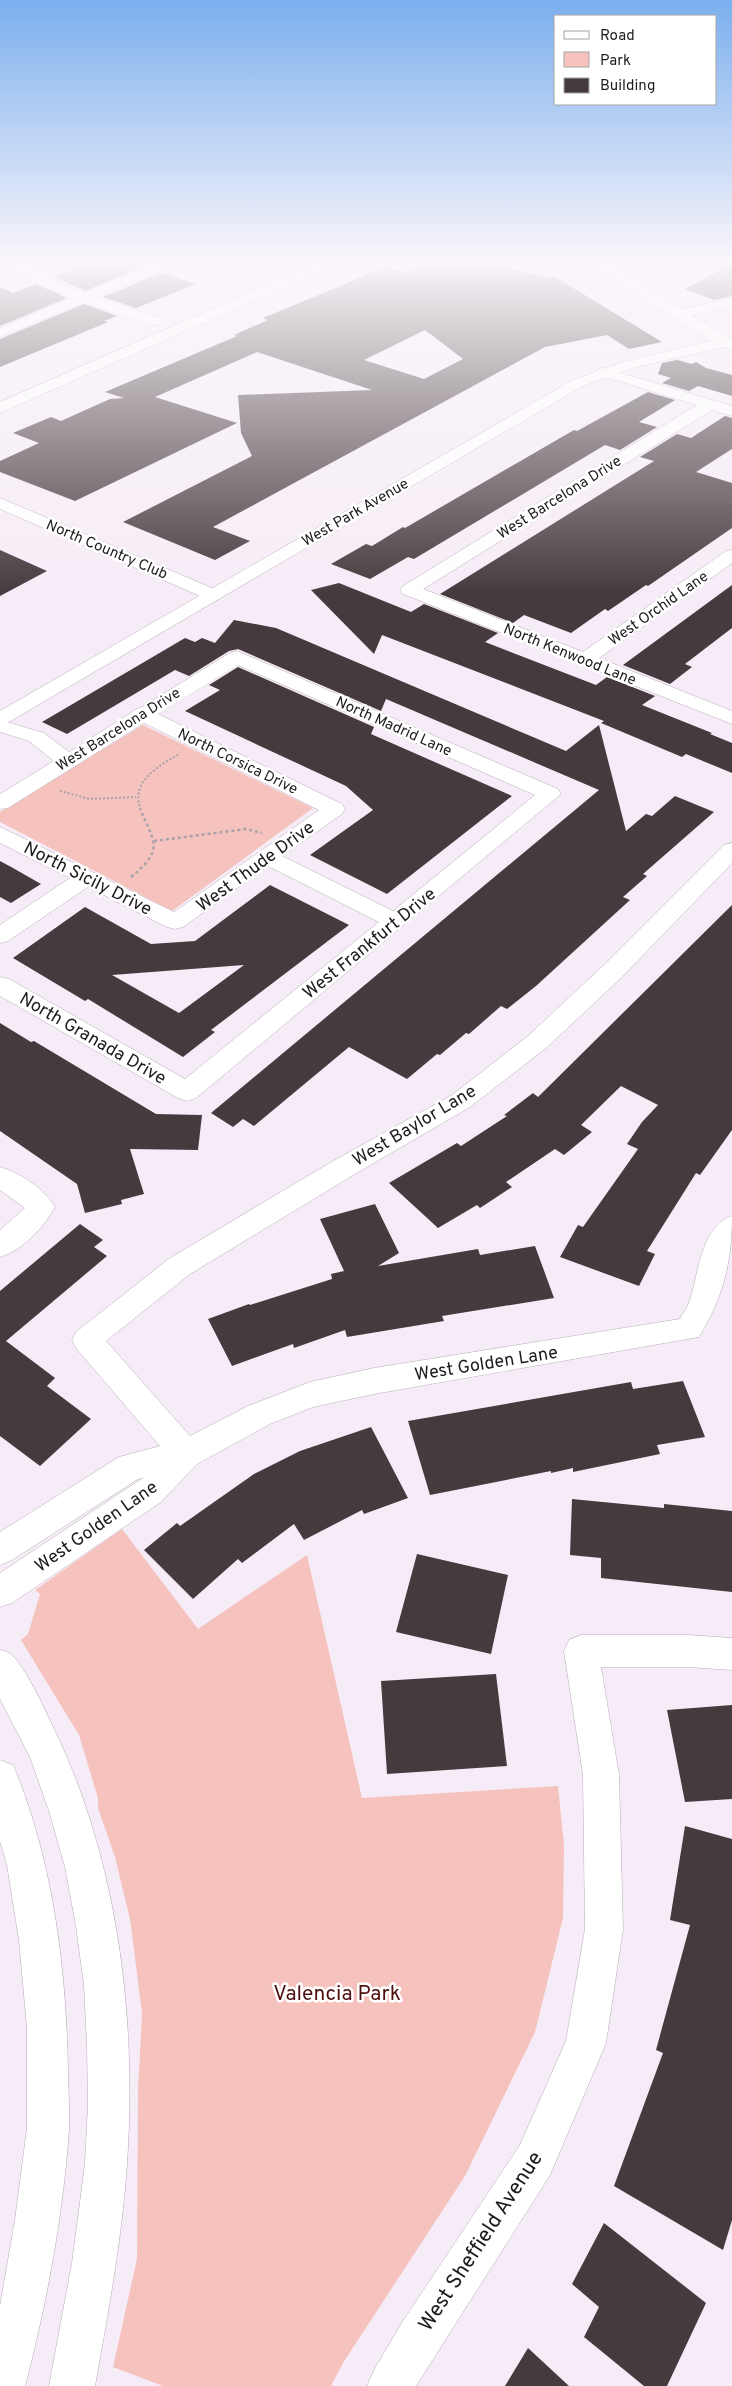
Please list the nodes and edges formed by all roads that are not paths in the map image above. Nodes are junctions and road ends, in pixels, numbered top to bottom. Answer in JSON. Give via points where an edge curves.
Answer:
{"nodes":[{"id":1,"x":83,"y":371,"type":"edge"},
{"id":2,"x":604,"y":372,"type":"joint"},
{"id":3,"x":710,"y":404,"type":"junction"},
{"id":4,"x":0,"y":408,"type":"edge"},
{"id":5,"x":732,"y":411,"type":"edge"},
{"id":6,"x":0,"y":503,"type":"edge"},
{"id":7,"x":732,"y":555,"type":"edge"},
{"id":8,"x":409,"y":590,"type":"joint"},
{"id":9,"x":214,"y":595,"type":"junction"},
{"id":10,"x":237,"y":657,"type":"joint"},
{"id":11,"x":584,"y":660,"type":"junction"},
{"id":12,"x":141,"y":714,"type":"junction"},
{"id":13,"x":732,"y":718,"type":"edge"},
{"id":14,"x":0,"y":719,"type":"edge"},
{"id":15,"x":0,"y":726,"type":"edge"},
{"id":16,"x":0,"y":739,"type":"edge"},
{"id":17,"x":66,"y":761,"type":"junction"},
{"id":18,"x":550,"y":794,"type":"joint"},
{"id":19,"x":0,"y":803,"type":"edge"},
{"id":20,"x":334,"y":809,"type":"joint"},
{"id":21,"x":0,"y":834,"type":"edge"},
{"id":22,"x":732,"y":850,"type":"edge"},
{"id":23,"x":267,"y":857,"type":"junction"},
{"id":24,"x":87,"y":877,"type":"junction"},
{"id":25,"x":396,"y":921,"type":"junction"},
{"id":26,"x":175,"y":922,"type":"joint"},
{"id":27,"x":0,"y":936,"type":"edge"},
{"id":28,"x":0,"y":985,"type":"edge"},
{"id":29,"x":187,"y":1092,"type":"joint"},
{"id":30,"x":0,"y":1177,"type":"edge"},
{"id":31,"x":732,"y":1227,"type":"edge"},
{"id":32,"x":0,"y":1246,"type":"edge"},
{"id":33,"x":186,"y":1454,"type":"junction"},
{"id":34,"x":0,"y":1550,"type":"edge"},
{"id":35,"x":0,"y":1592,"type":"edge"},
{"id":36,"x":732,"y":1654,"type":"edge"},
{"id":37,"x":0,"y":1666,"type":"edge"},
{"id":38,"x":0,"y":1778,"type":"edge"},
{"id":39,"x":2,"y":2386,"type":"edge"},
{"id":40,"x":72,"y":2386,"type":"edge"},
{"id":41,"x":390,"y":2386,"type":"edge"}],
"edges":[{"from":1,"to":4,"type":"street"},
{"from":2,"to":3,"type":"street"},
{"from":2,"to":9,"type":"street","name":"West Park Avenue","via":[[554,396]]},
{"from":3,"to":5,"type":"street"},
{"from":3,"to":8,"type":"street","name":"West Barcelona Drive"},
{"from":6,"to":9,"type":"street","name":"North Country Club"},
{"from":7,"to":11,"type":"street","name":"West Orchid Lane"},
{"from":8,"to":11,"type":"street","name":"North Kenwood Lane"},
{"from":9,"to":14,"type":"street","name":"West Park Avenue"},
{"from":10,"to":12,"type":"street","name":"West Barcelona Drive"},
{"from":10,"to":18,"type":"street","name":"North Madrid Lane"},
{"from":11,"to":13,"type":"street","name":"North Kenwood Lane"},
{"from":12,"to":17,"type":"street","name":"West Barcelona Drive"},
{"from":12,"to":20,"type":"street","name":"North Corsica Drive"},
{"from":15,"to":17,"type":"street","via":[[21,730],[55,747]]},
{"from":16,"to":17,"type":"street","via":[[36,757]]},
{"from":17,"to":19,"type":"street","name":"West Barcelona Drive"},
{"from":18,"to":25,"type":"street","name":"West Frankfurt Drive"},
{"from":20,"to":23,"type":"street","name":"West Thude Drive"},
{"from":21,"to":24,"type":"street","name":"North Sicily Drive"},
{"from":22,"to":33,"type":"street","name":"West Baylor Lane","via":[[537,1042],[461,1101],[180,1266],[87,1340]]},
{"from":23,"to":25,"type":"street"},
{"from":23,"to":26,"type":"street","name":"West Thude Drive"},
{"from":24,"to":26,"type":"street","name":"North Sicily Drive"},
{"from":24,"to":27,"type":"street"},
{"from":25,"to":29,"type":"street","name":"West Frankfurt Drive"},
{"from":28,"to":29,"type":"street","name":"North Granada Drive"},
{"from":30,"to":32,"type":"street","via":[[41,1207],[31,1221]]},
{"from":31,"to":33,"type":"street","name":"West Golden Lane","via":[[718,1248],[702,1307],[689,1329],[374,1381],[310,1395],[259,1415]]},
{"from":33,"to":34,"type":"street","name":"West Golden Lane","via":[[130,1467]]},
{"from":33,"to":35,"type":"street","name":"West Golden Lane","via":[[150,1492]]},
{"from":36,"to":41,"type":"street","name":"West Sheffield Avenue","via":[[688,1650],[580,1651],[601,1775],[604,1919],[586,2043],[535,2160]]},
{"from":37,"to":40,"type":"street","via":[[48,1756],[71,1821],[91,1900],[102,1973],[108,2052],[102,2201]]},
{"from":38,"to":39,"type":"street","via":[[26,1865],[39,1940],[47,2028],[48,2128],[21,2314]]}]}
